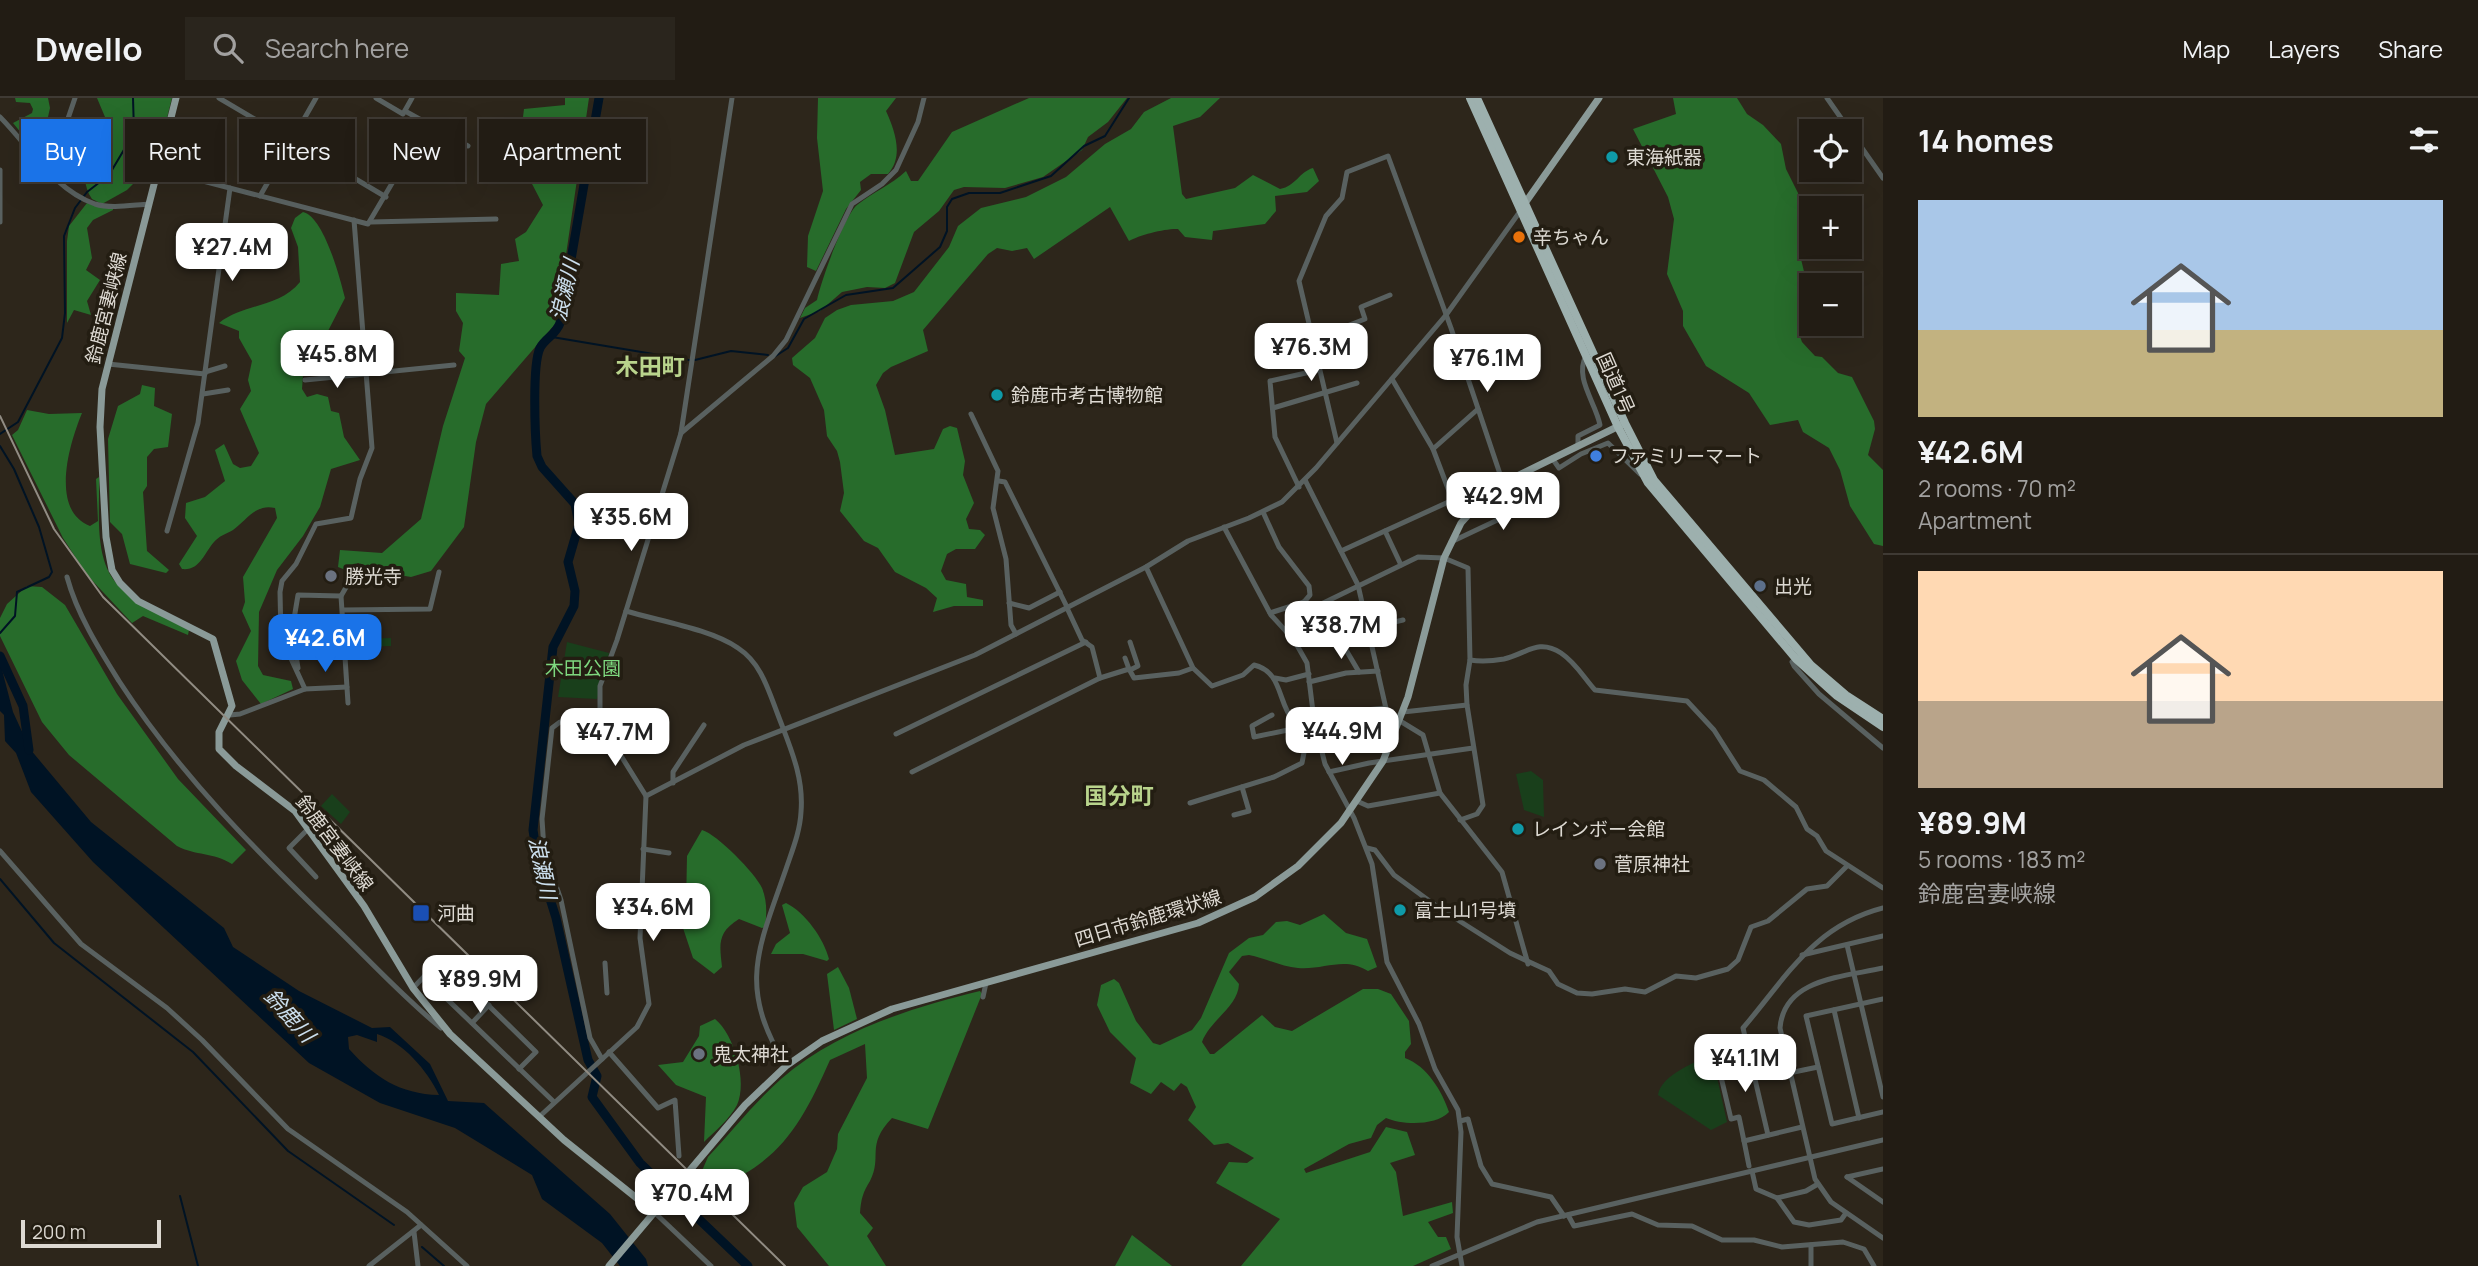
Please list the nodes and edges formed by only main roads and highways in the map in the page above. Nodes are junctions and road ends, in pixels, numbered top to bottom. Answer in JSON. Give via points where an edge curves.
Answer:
{"nodes":[{"id":1,"x":176,"y":98,"type":"edge"},
{"id":2,"x":1470,"y":98,"type":"edge"},
{"id":3,"x":1477,"y":98,"type":"edge"},
{"id":4,"x":1600,"y":98,"type":"edge"},
{"id":5,"x":1488,"y":130,"type":"junction"},
{"id":6,"x":1523,"y":206,"type":"junction"},
{"id":7,"x":1621,"y":425,"type":"junction"},
{"id":8,"x":1659,"y":493,"type":"junction"},
{"id":9,"x":1798,"y":656,"type":"junction"},
{"id":10,"x":1883,"y":719,"type":"edge"},
{"id":11,"x":1883,"y":727,"type":"edge"},
{"id":12,"x":654,"y":1212,"type":"junction"},
{"id":13,"x":609,"y":1266,"type":"edge"}],
"edges":[{"from":1,"to":12,"type":"main road","name":"鈴鹿宮妻峡線","via":[[102,389],[100,427],[110,564],[138,601],[213,639],[229,694],[230,715],[218,736],[222,754],[284,800],[364,906],[413,988],[450,1034],[564,1140]]},
{"from":2,"to":5,"type":"highway","name":"国道1号"},
{"from":3,"to":5,"type":"highway","name":"国道1号"},
{"from":4,"to":6,"type":"main road"},
{"from":5,"to":6,"type":"highway","name":"国道1号"},
{"from":6,"to":7,"type":"highway","name":"国道1号"},
{"from":6,"to":7,"type":"highway","name":"国道1号"},
{"from":7,"to":8,"type":"highway","name":"国道1号"},
{"from":7,"to":8,"type":"highway","name":"国道1号","via":[[1648,482]]},
{"from":7,"to":12,"type":"main road","name":"四日市鈴鹿環状線","via":[[1502,480],[1461,523],[1444,558],[1403,712],[1383,761],[1359,802],[1298,866],[1232,909],[1177,930],[892,1009],[822,1041],[745,1104]]},
{"from":8,"to":9,"type":"highway","name":"国道1号"},
{"from":9,"to":10,"type":"highway","name":"国道1号"},
{"from":9,"to":11,"type":"highway","name":"国道1号","via":[[1837,696]]},
{"from":12,"to":13,"type":"main road","name":"四日市鈴鹿環状線"}]}
